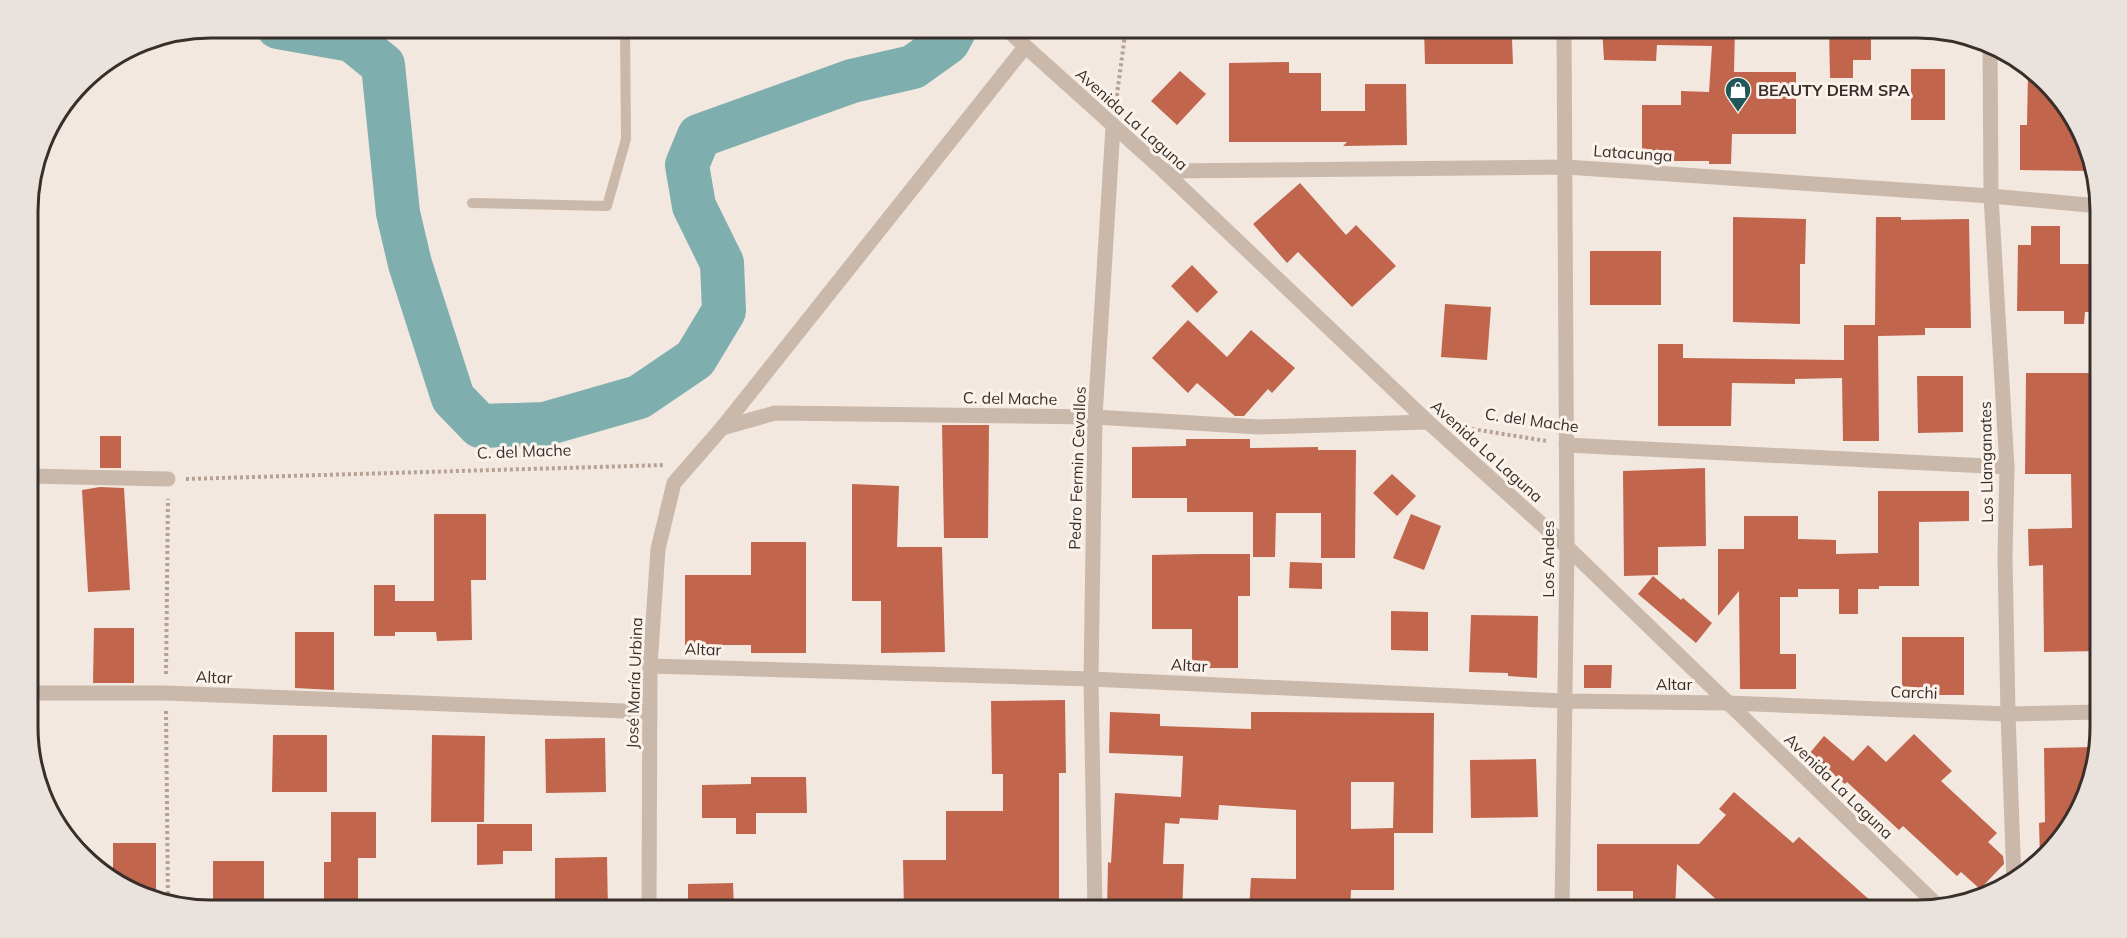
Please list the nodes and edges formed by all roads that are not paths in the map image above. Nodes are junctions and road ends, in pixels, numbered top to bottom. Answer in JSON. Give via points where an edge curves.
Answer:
{"nodes":[{"id":1,"x":625,"y":37,"type":"edge"},
{"id":2,"x":1014,"y":37,"type":"edge"},
{"id":3,"x":1564,"y":37,"type":"edge"},
{"id":4,"x":1025,"y":47,"type":"junction"},
{"id":5,"x":1990,"y":55,"type":"edge"},
{"id":6,"x":1113,"y":127,"type":"junction"},
{"id":7,"x":1566,"y":167,"type":"junction"},
{"id":8,"x":1164,"y":171,"type":"junction"},
{"id":9,"x":1991,"y":196,"type":"junction"},
{"id":10,"x":472,"y":203,"type":"dead end"},
{"id":11,"x":2090,"y":205,"type":"edge"},
{"id":12,"x":1095,"y":417,"type":"junction"},
{"id":13,"x":1428,"y":422,"type":"junction"},
{"id":14,"x":722,"y":428,"type":"junction"},
{"id":15,"x":1566,"y":445,"type":"junction"},
{"id":16,"x":2007,"y":467,"type":"junction"},
{"id":17,"x":37,"y":476,"type":"edge"},
{"id":18,"x":168,"y":479,"type":"road end"},
{"id":19,"x":1567,"y":547,"type":"junction"},
{"id":20,"x":650,"y":666,"type":"junction"},
{"id":21,"x":1090,"y":678,"type":"junction"},
{"id":22,"x":37,"y":693,"type":"edge"},
{"id":23,"x":1564,"y":702,"type":"junction"},
{"id":24,"x":1727,"y":703,"type":"junction"},
{"id":25,"x":650,"y":712,"type":"junction"},
{"id":26,"x":2090,"y":712,"type":"edge"},
{"id":27,"x":2007,"y":714,"type":"junction"},
{"id":28,"x":2014,"y":870,"type":"edge"},
{"id":29,"x":649,"y":900,"type":"edge"},
{"id":30,"x":1095,"y":900,"type":"edge"},
{"id":31,"x":1562,"y":900,"type":"edge"},
{"id":32,"x":1931,"y":900,"type":"edge"}],
"edges":[{"from":1,"to":10,"type":"lane","via":[[626,139],[607,206]]},
{"from":2,"to":4,"type":"street","name":"Avenida La Laguna"},
{"from":3,"to":7,"type":"street","name":"Los Andes"},
{"from":4,"to":6,"type":"street","name":"Avenida La Laguna"},
{"from":4,"to":14,"type":"street"},
{"from":5,"to":9,"type":"street","name":"Los Llanganates"},
{"from":6,"to":8,"type":"street","name":"Avenida La Laguna"},
{"from":6,"to":12,"type":"street","name":"Pedro Fermin Cevallos"},
{"from":7,"to":8,"type":"street","name":"Latacunga"},
{"from":7,"to":9,"type":"street","name":"Latacunga"},
{"from":7,"to":15,"type":"street","name":"Los Andes"},
{"from":8,"to":13,"type":"street","name":"Avenida La Laguna"},
{"from":9,"to":11,"type":"street","name":"Latacunga"},
{"from":9,"to":16,"type":"street","name":"Los Llanganates"},
{"from":12,"to":13,"type":"street","name":"C. del Mache","via":[[1259,427]]},
{"from":12,"to":14,"type":"street","name":"C. del Mache","via":[[775,413]]},
{"from":12,"to":21,"type":"street","name":"Pedro Fermin Cevallos"},
{"from":13,"to":19,"type":"street","name":"Avenida La Laguna"},
{"from":14,"to":20,"type":"street","name":"José María Urbina","via":[[674,483],[658,549]]},
{"from":15,"to":16,"type":"street","name":"C. del Mache"},
{"from":15,"to":19,"type":"street","name":"Los Andes"},
{"from":16,"to":27,"type":"street","name":"Los Llanganates"},
{"from":17,"to":18,"type":"street"},
{"from":19,"to":23,"type":"street","name":"Los Andes"},
{"from":19,"to":24,"type":"street","name":"Avenida La Laguna"},
{"from":20,"to":21,"type":"street","name":"Altar"},
{"from":20,"to":25,"type":"street","name":"José María Urbina"},
{"from":21,"to":23,"type":"street","name":"Altar"},
{"from":21,"to":30,"type":"street","name":"Pedro Fermin Cevallos"},
{"from":22,"to":25,"type":"street","name":"Altar","via":[[165,693]]},
{"from":23,"to":24,"type":"street","name":"Altar"},
{"from":23,"to":31,"type":"street","name":"Los Andes"},
{"from":24,"to":27,"type":"street","name":"Carchi"},
{"from":24,"to":32,"type":"street","name":"Avenida La Laguna"},
{"from":25,"to":29,"type":"street","name":"José María Urbina"},
{"from":26,"to":27,"type":"street","name":"Carchi"},
{"from":27,"to":28,"type":"street","name":"Los Llanganates"}]}
